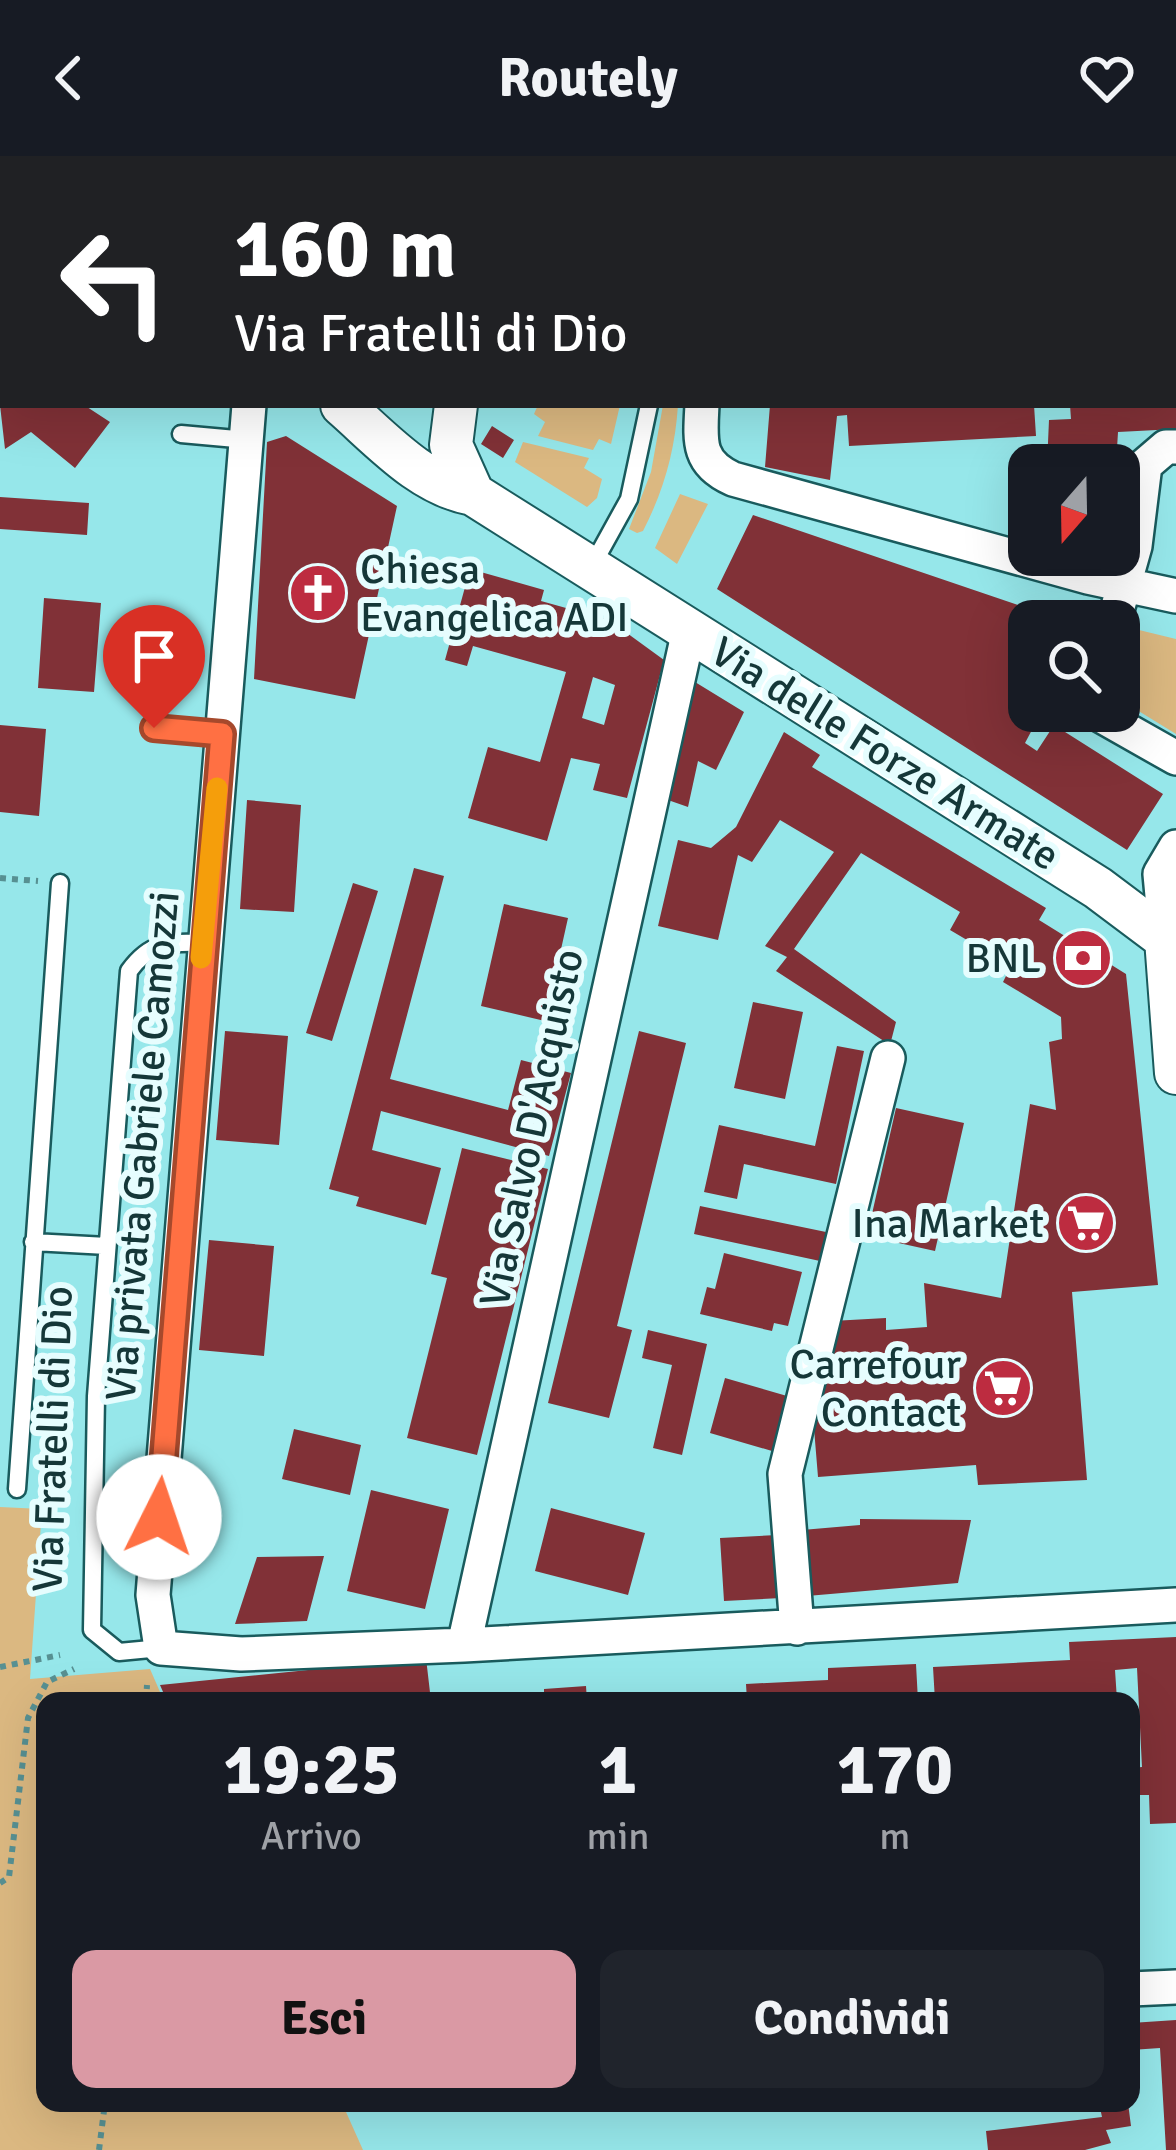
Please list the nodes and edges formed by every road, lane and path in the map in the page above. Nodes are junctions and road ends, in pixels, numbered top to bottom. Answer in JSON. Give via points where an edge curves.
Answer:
{"nodes":[{"id":1,"x":249,"y":408,"type":"edge"},
{"id":2,"x":455,"y":408,"type":"edge"},
{"id":3,"x":456,"y":408,"type":"edge"},
{"id":4,"x":649,"y":408,"type":"edge"},
{"id":5,"x":702,"y":408,"type":"edge"},
{"id":6,"x":359,"y":418,"type":"edge"},
{"id":7,"x":181,"y":434,"type":"dead end"},
{"id":8,"x":247,"y":440,"type":"junction"},
{"id":9,"x":1176,"y":447,"type":"edge"},
{"id":10,"x":473,"y":494,"type":"junction"},
{"id":11,"x":591,"y":568,"type":"junction"},
{"id":12,"x":1127,"y":585,"type":"junction"},
{"id":13,"x":1176,"y":596,"type":"edge"},
{"id":14,"x":1122,"y":600,"type":"edge"},
{"id":15,"x":688,"y":630,"type":"junction"},
{"id":16,"x":154,"y":728,"type":"dead end"},
{"id":17,"x":1130,"y":732,"type":"edge"},
{"id":18,"x":222,"y":734,"type":"junction"},
{"id":19,"x":1176,"y":758,"type":"edge"},
{"id":20,"x":1176,"y":848,"type":"edge"},
{"id":21,"x":0,"y":878,"type":"edge"},
{"id":22,"x":59,"y":883,"type":"joint"},
{"id":23,"x":1171,"y":941,"type":"edge"},
{"id":24,"x":202,"y":944,"type":"junction"},
{"id":25,"x":888,"y":1058,"type":"dead end"},
{"id":26,"x":1176,"y":1073,"type":"edge"},
{"id":27,"x":33,"y":1242,"type":"junction"},
{"id":28,"x":107,"y":1246,"type":"junction"},
{"id":29,"x":17,"y":1489,"type":"dead end"},
{"id":30,"x":1176,"y":1605,"type":"edge"},
{"id":31,"x":797,"y":1628,"type":"junction"},
{"id":32,"x":464,"y":1645,"type":"junction"},
{"id":33,"x":160,"y":1648,"type":"junction"},
{"id":34,"x":60,"y":1655,"type":"dead end"},
{"id":35,"x":0,"y":1667,"type":"edge"},
{"id":36,"x":74,"y":1670,"type":"dead end"},
{"id":37,"x":147,"y":1685,"type":"dead end"},
{"id":38,"x":42,"y":1692,"type":"edge"},
{"id":39,"x":147,"y":1692,"type":"edge"},
{"id":40,"x":36,"y":1703,"type":"edge"},
{"id":41,"x":0,"y":1883,"type":"edge"},
{"id":42,"x":1176,"y":1987,"type":"edge"},
{"id":43,"x":1140,"y":1989,"type":"edge"},
{"id":44,"x":103,"y":2112,"type":"edge"},
{"id":45,"x":99,"y":2150,"type":"edge"}],
"edges":[{"from":1,"to":8,"type":"street"},
{"from":2,"to":6,"type":"street","name":"Via delle Forze Armate","via":[[442,430],[420,444]]},
{"from":3,"to":10,"type":"street","name":"Via delle Forze Armate","via":[[451,445]]},
{"from":4,"to":11,"type":"lane","via":[[629,500]]},
{"from":5,"to":12,"type":"street","via":[[702,454],[734,479]]},
{"from":6,"to":10,"type":"street","name":"Via delle Forze Armate","via":[[450,490]]},
{"from":7,"to":8,"type":"lane"},
{"from":8,"to":18,"type":"street"},
{"from":9,"to":12,"type":"street","via":[[1145,465]]},
{"from":10,"to":11,"type":"street","name":"Via delle Forze Armate"},
{"from":11,"to":15,"type":"street","name":"Via delle Forze Armate"},
{"from":12,"to":13,"type":"street"},
{"from":12,"to":14,"type":"street"},
{"from":15,"to":23,"type":"street","name":"Via delle Forze Armate"},
{"from":15,"to":32,"type":"street","name":"Via Salvo D'Acquisto"},
{"from":16,"to":18,"type":"lane"},
{"from":17,"to":19,"type":"street"},
{"from":18,"to":24,"type":"street","name":"Via privata Gabriele Camozzi"},
{"from":20,"to":23,"type":"street","via":[[1160,874]]},
{"from":21,"to":22,"type":"path"},
{"from":22,"to":27,"type":"lane","name":"Via Fratelli di Dio"},
{"from":23,"to":26,"type":"street"},
{"from":24,"to":28,"type":"lane","name":"Via Fratelli di Dio","via":[[163,941],[130,971]]},
{"from":24,"to":33,"type":"street","name":"Via privata Gabriele Camozzi","via":[[153,1595]]},
{"from":25,"to":31,"type":"street","via":[[784,1474]]},
{"from":27,"to":28,"type":"lane","name":"Via Fratelli di Dio"},
{"from":27,"to":29,"type":"lane","name":"Via Fratelli di Dio"},
{"from":28,"to":33,"type":"lane","name":"Via Fratelli di Dio","via":[[92,1630],[119,1652]]},
{"from":30,"to":31,"type":"street"},
{"from":31,"to":32,"type":"street"},
{"from":32,"to":33,"type":"street","via":[[241,1654]]},
{"from":34,"to":35,"type":"path"},
{"from":36,"to":38,"type":"path"},
{"from":37,"to":39,"type":"path"},
{"from":40,"to":41,"type":"path","via":[[9,1877]]},
{"from":42,"to":43,"type":"street"},
{"from":44,"to":45,"type":"path"}]}
